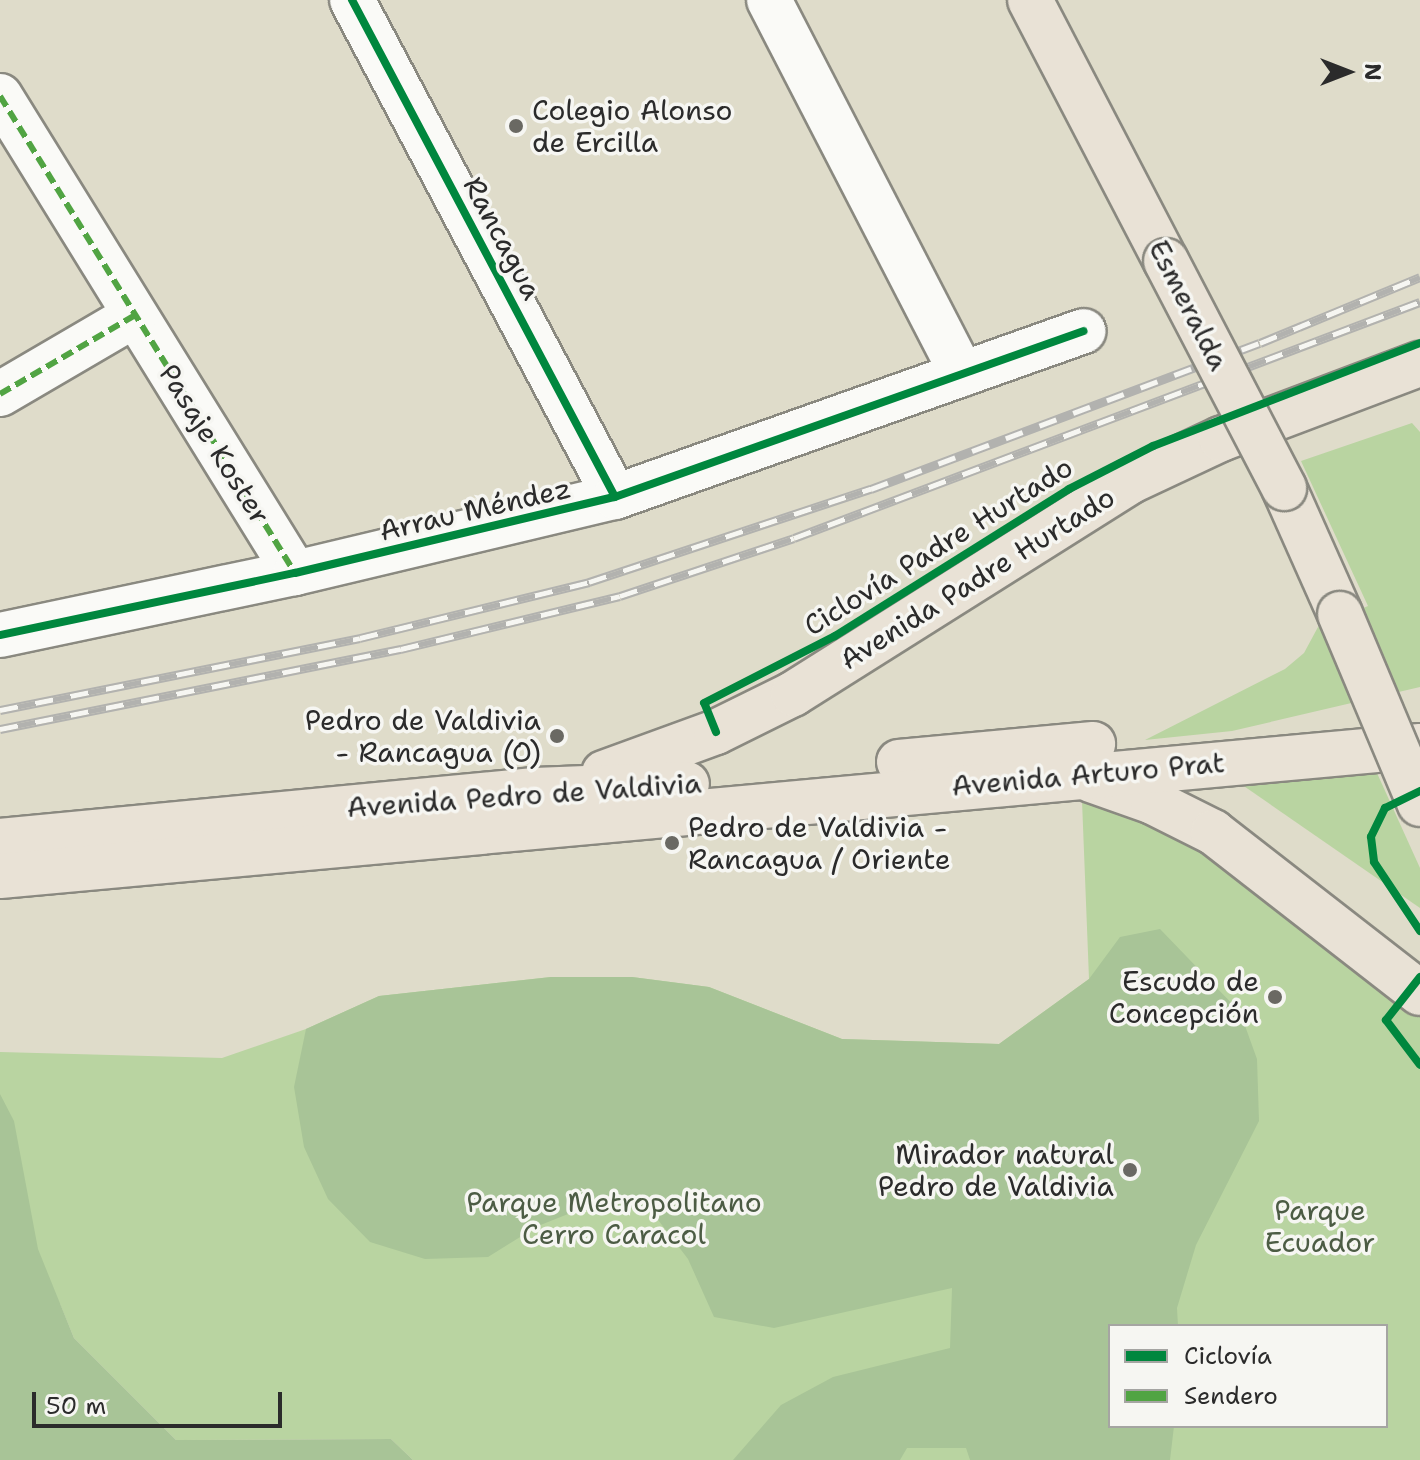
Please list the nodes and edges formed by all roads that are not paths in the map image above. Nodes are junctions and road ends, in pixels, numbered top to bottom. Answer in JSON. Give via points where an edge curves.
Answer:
{"nodes":[{"id":1,"x":352,"y":0,"type":"edge"},
{"id":2,"x":769,"y":0,"type":"edge"},
{"id":3,"x":1030,"y":0,"type":"edge"},
{"id":4,"x":0,"y":96,"type":"edge"},
{"id":5,"x":135,"y":315,"type":"junction"},
{"id":6,"x":1083,"y":331,"type":"dead end"},
{"id":7,"x":1420,"y":364,"type":"edge"},
{"id":8,"x":962,"y":374,"type":"junction"},
{"id":9,"x":0,"y":394,"type":"edge"},
{"id":10,"x":615,"y":497,"type":"junction"},
{"id":11,"x":295,"y":573,"type":"junction"},
{"id":12,"x":1,"y":634,"type":"edge"},
{"id":13,"x":1420,"y":717,"type":"edge"},
{"id":14,"x":1420,"y":746,"type":"edge"},
{"id":15,"x":1060,"y":761,"type":"junction"},
{"id":16,"x":535,"y":790,"type":"junction"},
{"id":17,"x":1420,"y":804,"type":"edge"},
{"id":18,"x":756,"y":805,"type":"joint"},
{"id":19,"x":0,"y":841,"type":"edge"},
{"id":20,"x":0,"y":876,"type":"edge"},
{"id":21,"x":1420,"y":993,"type":"edge"}],
"edges":[{"from":1,"to":10,"type":"street","name":"Rancagua"},
{"from":2,"to":8,"type":"street"},
{"from":3,"to":17,"type":"main road","name":"Esmeralda","bridge":true,"via":[[1284,488]]},
{"from":4,"to":5,"type":"street","name":"Pasaje Koster"},
{"from":5,"to":9,"type":"street"},
{"from":5,"to":11,"type":"street","name":"Pasaje Koster"},
{"from":6,"to":8,"type":"street","name":"Arrau Méndez"},
{"from":7,"to":16,"type":"main road","name":"Avenida Padre Hurtado","via":[[1221,439],[1129,482],[826,674],[741,720],[613,771]]},
{"from":8,"to":10,"type":"street","name":"Arrau Méndez"},
{"from":10,"to":11,"type":"street","name":"Arrau Méndez"},
{"from":11,"to":12,"type":"street","name":"Arrau Méndez"},
{"from":13,"to":15,"type":"main road","name":"Avenida Arturo Prat"},
{"from":14,"to":15,"type":"main road","name":"Avenida Arturo Prat"},
{"from":15,"to":16,"type":"main road","name":"Avenida Pedro de Valdivia"},
{"from":15,"to":18,"type":"main road","name":"Avenida Arturo Prat"},
{"from":15,"to":21,"type":"main road","via":[[1213,832]]},
{"from":16,"to":19,"type":"main road","name":"Avenida Pedro de Valdivia"},
{"from":18,"to":20,"type":"main road","name":"Avenida Pedro de Valdivia"}]}
